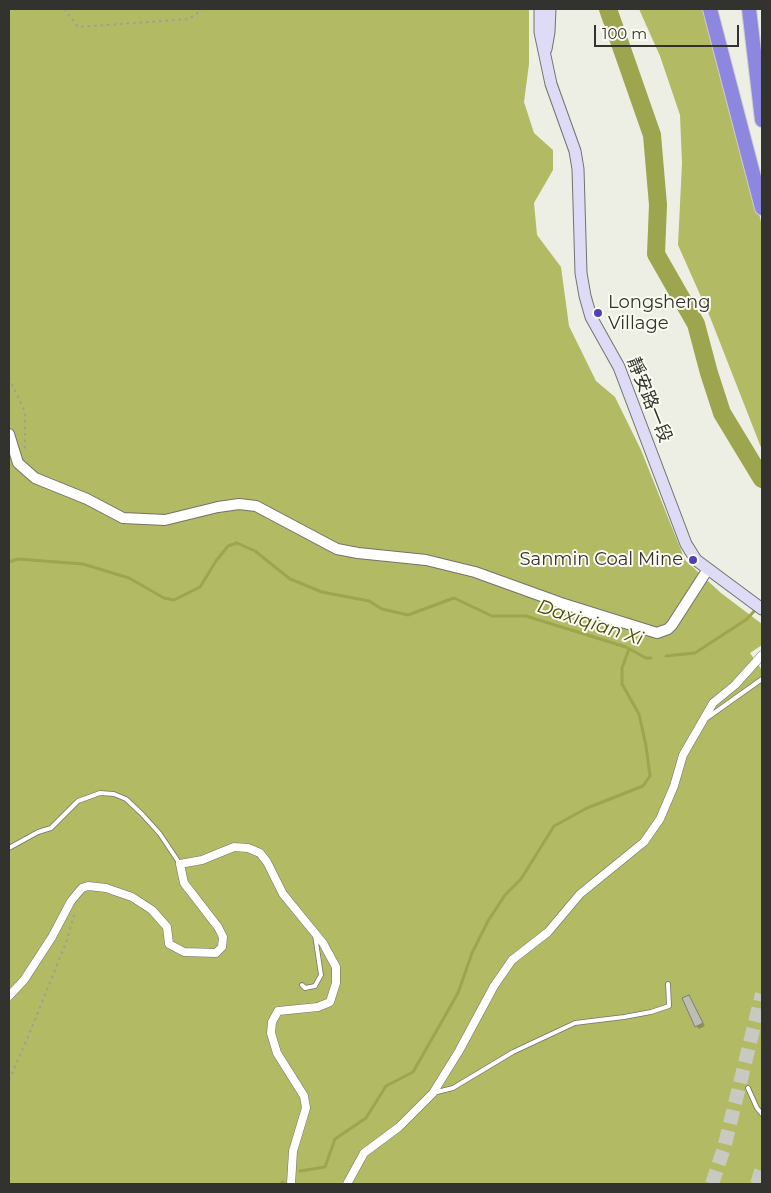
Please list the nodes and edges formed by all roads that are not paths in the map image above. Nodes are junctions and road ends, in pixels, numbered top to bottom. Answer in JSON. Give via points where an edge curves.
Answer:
{"nodes":[{"id":1,"x":540,"y":9,"type":"edge"},
{"id":2,"x":550,"y":9,"type":"edge"},
{"id":3,"x":710,"y":9,"type":"edge"},
{"id":4,"x":749,"y":9,"type":"edge"},
{"id":5,"x":545,"y":53,"type":"junction"},
{"id":6,"x":762,"y":120,"type":"edge"},
{"id":7,"x":762,"y":208,"type":"edge"},
{"id":8,"x":9,"y":434,"type":"edge"},
{"id":9,"x":711,"y":571,"type":"junction"},
{"id":10,"x":762,"y":609,"type":"edge"},
{"id":11,"x":762,"y":655,"type":"edge"},
{"id":12,"x":762,"y":679,"type":"edge"},
{"id":13,"x":702,"y":721,"type":"junction"},
{"id":14,"x":9,"y":848,"type":"edge"},
{"id":15,"x":180,"y":864,"type":"junction"},
{"id":16,"x":314,"y":932,"type":"junction"},
{"id":17,"x":668,"y":984,"type":"dead end"},
{"id":18,"x":302,"y":985,"type":"dead end"},
{"id":19,"x":9,"y":996,"type":"edge"},
{"id":20,"x":748,"y":1088,"type":"dead end"},
{"id":21,"x":433,"y":1093,"type":"junction"},
{"id":22,"x":762,"y":1114,"type":"edge"},
{"id":23,"x":291,"y":1184,"type":"edge"},
{"id":24,"x":347,"y":1184,"type":"edge"}],
"edges":[{"from":1,"to":5,"type":"main road","name":"靜安路一段","via":[[540,32]]},
{"from":2,"to":5,"type":"main road","name":"靜安路一段"},
{"from":3,"to":7,"type":"highway"},
{"from":4,"to":6,"type":"highway"},
{"from":5,"to":9,"type":"main road","name":"靜安路一段","via":[[551,84],[575,151],[580,188],[581,273],[591,316],[619,367],[686,544],[696,560]]},
{"from":8,"to":9,"type":"street","via":[[18,463],[35,478],[123,518],[165,520],[218,507],[256,506],[337,549],[426,560],[475,572],[657,633],[672,625]]},
{"from":9,"to":10,"type":"main road","name":"靜安路一段"},
{"from":11,"to":13,"type":"street","via":[[735,685],[713,703]]},
{"from":12,"to":13,"type":"lane"},
{"from":13,"to":21,"type":"street","via":[[683,755],[660,819],[644,842],[580,894],[548,932],[512,960]]},
{"from":14,"to":15,"type":"lane","via":[[51,828],[78,800],[100,793],[114,794],[126,799],[142,814]]},
{"from":15,"to":16,"type":"street","via":[[234,848],[248,848],[260,853],[283,894]]},
{"from":15,"to":19,"type":"street","via":[[184,883],[224,937],[222,948],[216,953],[184,952],[170,944],[167,927],[152,910],[132,897],[88,886],[71,901],[24,980]]},
{"from":16,"to":18,"type":"lane","via":[[321,975],[315,986],[305,988]]},
{"from":16,"to":23,"type":"street","via":[[336,967],[336,983],[330,1002],[318,1007],[278,1011],[272,1022],[271,1033],[278,1053],[304,1096],[306,1108],[293,1151]]},
{"from":17,"to":21,"type":"lane","via":[[669,1006],[624,1018],[574,1023],[513,1052],[453,1088]]},
{"from":20,"to":22,"type":"lane"},
{"from":21,"to":24,"type":"street","via":[[399,1127],[364,1153]]}]}
